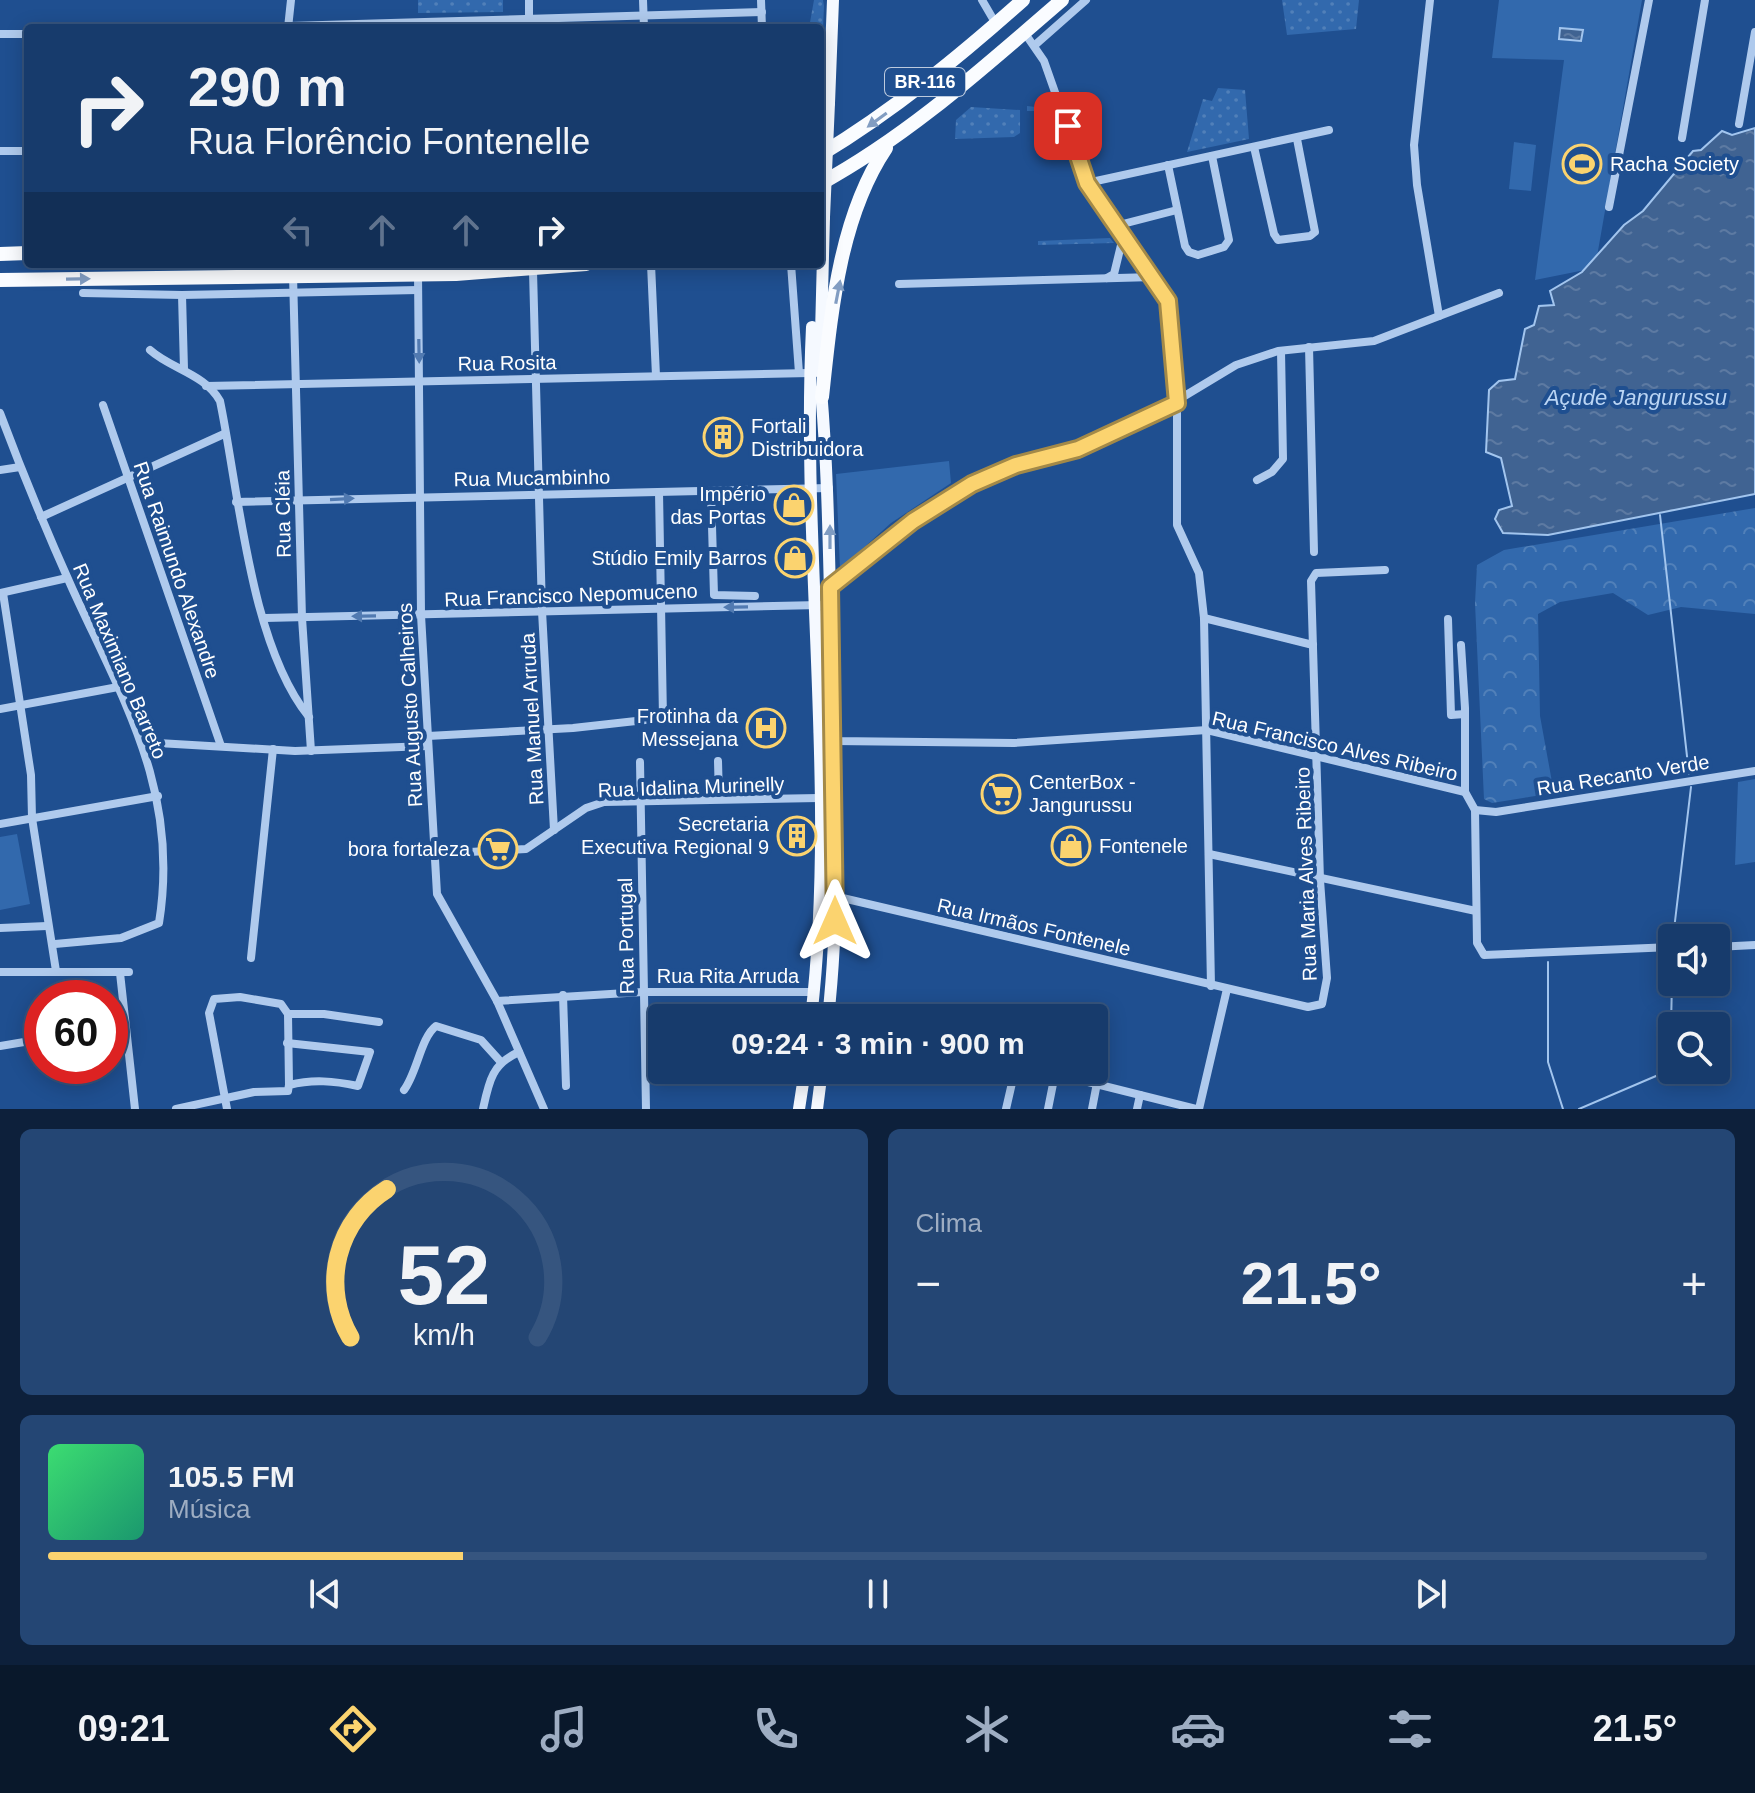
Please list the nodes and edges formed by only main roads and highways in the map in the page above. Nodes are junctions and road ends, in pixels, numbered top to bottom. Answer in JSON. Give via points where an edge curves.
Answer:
{"nodes":[{"id":1,"x":827,"y":0,"type":"edge"},
{"id":2,"x":833,"y":0,"type":"edge"},
{"id":3,"x":1023,"y":0,"type":"edge"},
{"id":4,"x":1062,"y":0,"type":"edge"},
{"id":5,"x":826,"y":103,"type":"junction"},
{"id":6,"x":824,"y":123,"type":"edge"},
{"id":7,"x":888,"y":144,"type":"junction"},
{"id":8,"x":824,"y":152,"type":"edge"},
{"id":9,"x":824,"y":182,"type":"edge"},
{"id":10,"x":824,"y":217,"type":"edge"},
{"id":11,"x":24,"y":253,"type":"edge"},
{"id":12,"x":0,"y":254,"type":"edge"},
{"id":13,"x":556,"y":268,"type":"edge"},
{"id":14,"x":815,"y":268,"type":"edge"},
{"id":15,"x":822,"y":268,"type":"edge"},
{"id":16,"x":0,"y":280,"type":"edge"},
{"id":17,"x":822,"y":397,"type":"junction"},
{"id":18,"x":819,"y":877,"type":"junction"},
{"id":19,"x":834,"y":878,"type":"junction"},
{"id":20,"x":819,"y":946,"type":"junction"},
{"id":21,"x":835,"y":947,"type":"junction"},
{"id":22,"x":813,"y":1004,"type":"edge"},
{"id":23,"x":829,"y":1004,"type":"edge"},
{"id":24,"x":803,"y":1084,"type":"edge"},
{"id":25,"x":820,"y":1084,"type":"edge"},
{"id":26,"x":799,"y":1109,"type":"edge"},
{"id":27,"x":817,"y":1109,"type":"edge"}],
"edges":[{"from":1,"to":5,"type":"main road"},
{"from":2,"to":5,"type":"main road"},
{"from":3,"to":8,"type":"highway","number":"BR-116","one_way":true,"via":[[889,111]]},
{"from":4,"to":7,"type":"highway","number":"BR-116"},
{"from":5,"to":6,"type":"main road","bridge":true},
{"from":5,"to":10,"type":"main road","bridge":true},
{"from":7,"to":9,"type":"highway","number":"BR-116"},
{"from":17,"to":7,"type":"highway","one_way":true,"via":[[830,329],[856,209],[871,169]]},
{"from":11,"to":12,"type":"highway"},
{"from":16,"to":13,"type":"highway","one_way":true},
{"from":14,"to":18,"type":"main road","via":[[804,373]]},
{"from":15,"to":17,"type":"main road","bridge":true},
{"from":19,"to":17,"type":"main road","one_way":true,"via":[[829,488]]},
{"from":18,"to":19,"type":"main road"},
{"from":18,"to":20,"type":"main road"},
{"from":19,"to":21,"type":"main road"},
{"from":20,"to":21,"type":"main road"},
{"from":20,"to":22,"type":"main road"},
{"from":21,"to":23,"type":"main road"},
{"from":24,"to":26,"type":"main road"},
{"from":25,"to":27,"type":"main road"}]}
